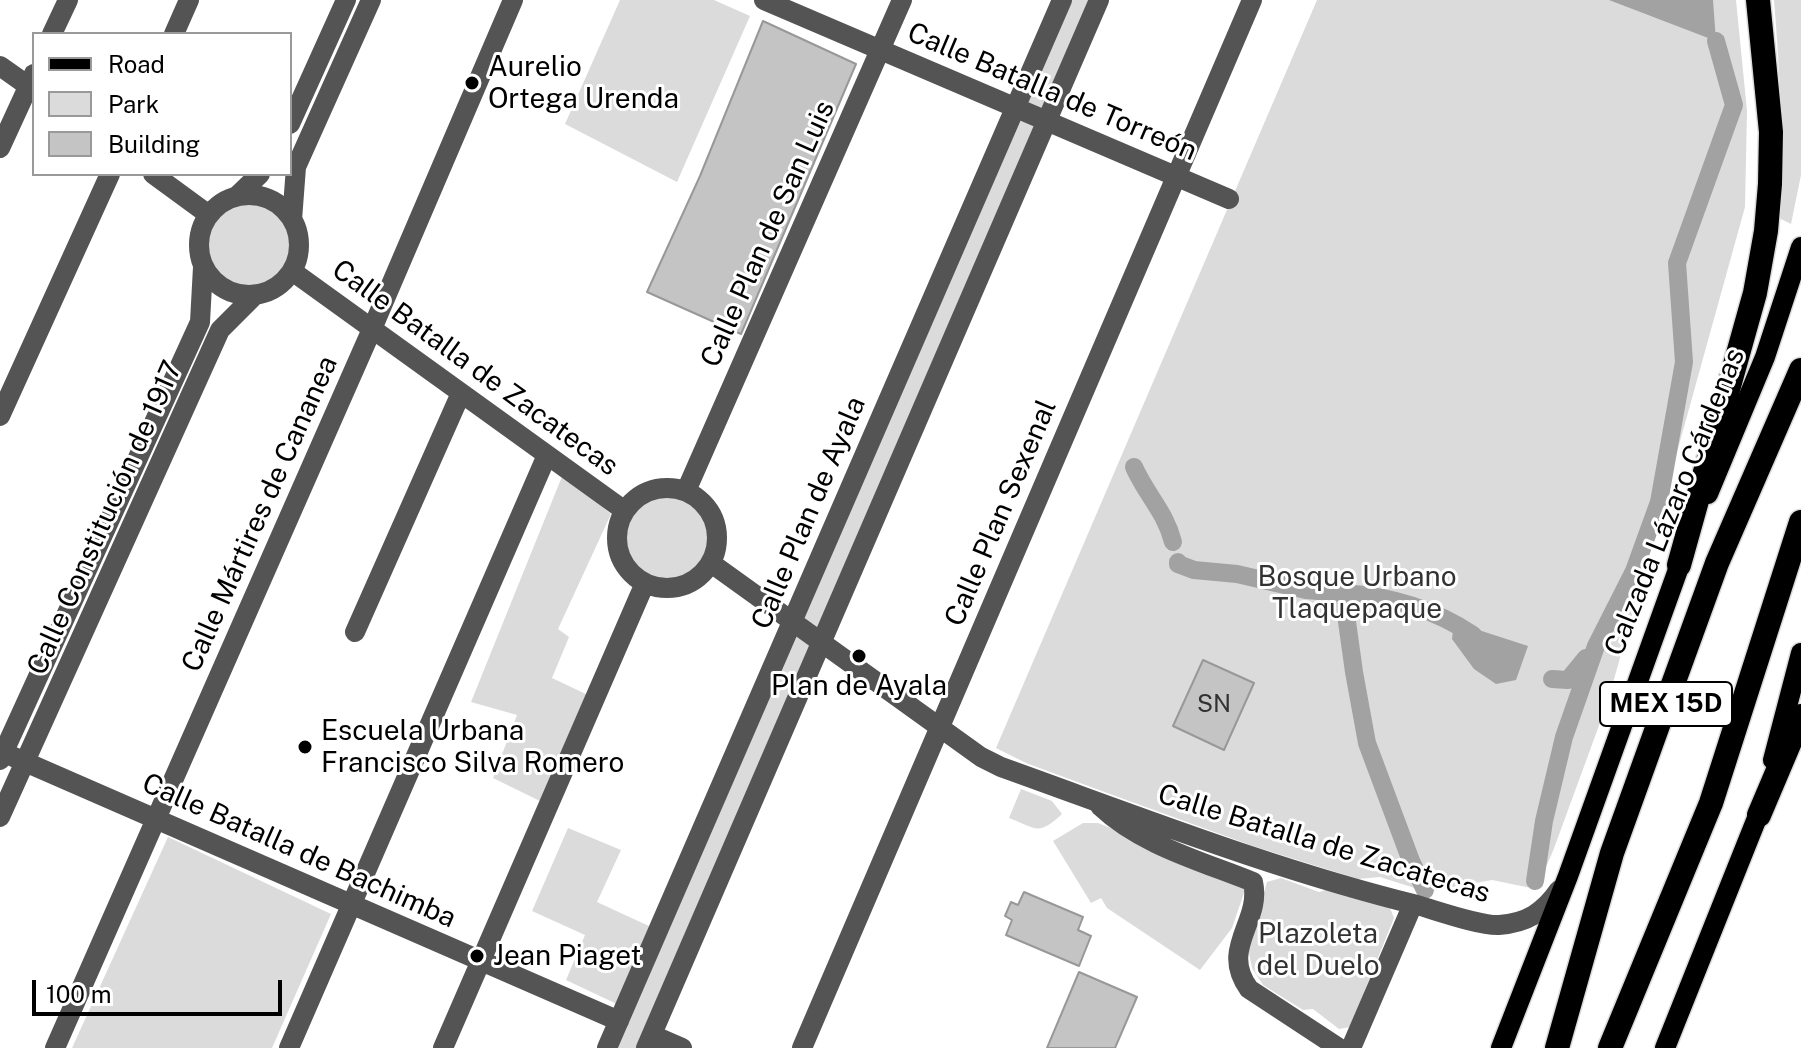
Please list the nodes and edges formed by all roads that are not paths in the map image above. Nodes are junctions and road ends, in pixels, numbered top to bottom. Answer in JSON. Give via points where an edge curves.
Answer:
{"nodes":[{"id":1,"x":68,"y":0,"type":"edge"},
{"id":2,"x":189,"y":0,"type":"edge"},
{"id":3,"x":346,"y":0,"type":"edge"},
{"id":4,"x":371,"y":0,"type":"edge"},
{"id":5,"x":513,"y":0,"type":"edge"},
{"id":6,"x":764,"y":0,"type":"edge"},
{"id":7,"x":902,"y":0,"type":"edge"},
{"id":8,"x":1062,"y":0,"type":"edge"},
{"id":9,"x":1099,"y":0,"type":"edge"},
{"id":10,"x":1252,"y":0,"type":"edge"},
{"id":11,"x":1758,"y":0,"type":"edge"},
{"id":12,"x":53,"y":32,"type":"edge"},
{"id":13,"x":175,"y":32,"type":"edge"},
{"id":14,"x":880,"y":50,"type":"junction"},
{"id":15,"x":0,"y":66,"type":"edge"},
{"id":16,"x":32,"y":83,"type":"edge"},
{"id":17,"x":1015,"y":107,"type":"junction"},
{"id":18,"x":292,"y":120,"type":"edge"},
{"id":19,"x":1046,"y":121,"type":"junction"},
{"id":20,"x":0,"y":148,"type":"edge"},
{"id":21,"x":109,"y":176,"type":"edge"},
{"id":22,"x":156,"y":176,"type":"edge"},
{"id":23,"x":258,"y":176,"type":"edge"},
{"id":24,"x":1176,"y":176,"type":"junction"},
{"id":25,"x":237,"y":196,"type":"junction"},
{"id":26,"x":1229,"y":199,"type":"dead end"},
{"id":27,"x":209,"y":215,"type":"junction"},
{"id":28,"x":292,"y":220,"type":"junction"},
{"id":29,"x":1801,"y":247,"type":"edge"},
{"id":30,"x":203,"y":267,"type":"junction"},
{"id":31,"x":292,"y":271,"type":"junction"},
{"id":32,"x":255,"y":295,"type":"junction"},
{"id":33,"x":372,"y":329,"type":"junction"},
{"id":34,"x":1801,"y":370,"type":"edge"},
{"id":35,"x":461,"y":393,"type":"junction"},
{"id":36,"x":0,"y":416,"type":"edge"},
{"id":37,"x":547,"y":455,"type":"junction"},
{"id":38,"x":686,"y":491,"type":"junction"},
{"id":39,"x":625,"y":511,"type":"junction"},
{"id":40,"x":1801,"y":522,"type":"edge"},
{"id":41,"x":711,"y":563,"type":"junction"},
{"id":42,"x":1679,"y":565,"type":"junction"},
{"id":43,"x":645,"y":583,"type":"junction"},
{"id":44,"x":792,"y":620,"type":"junction"},
{"id":45,"x":355,"y":632,"type":"dead end"},
{"id":46,"x":822,"y":641,"type":"junction"},
{"id":47,"x":1801,"y":653,"type":"edge"},
{"id":48,"x":1801,"y":716,"type":"edge"},
{"id":49,"x":940,"y":726,"type":"junction"},
{"id":50,"x":1,"y":755,"type":"edge"},
{"id":51,"x":25,"y":762,"type":"junction"},
{"id":52,"x":1094,"y":801,"type":"junction"},
{"id":53,"x":1759,"y":815,"type":"junction"},
{"id":54,"x":0,"y":817,"type":"edge"},
{"id":55,"x":156,"y":819,"type":"junction"},
{"id":56,"x":1264,"y":860,"type":"junction"},
{"id":57,"x":1568,"y":876,"type":"junction"},
{"id":58,"x":1253,"y":882,"type":"junction"},
{"id":59,"x":352,"y":904,"type":"junction"},
{"id":60,"x":1413,"y":904,"type":"junction"},
{"id":61,"x":481,"y":960,"type":"junction"},
{"id":62,"x":619,"y":1021,"type":"junction"},
{"id":63,"x":649,"y":1041,"type":"edge"},
{"id":64,"x":55,"y":1048,"type":"edge"},
{"id":65,"x":289,"y":1048,"type":"edge"},
{"id":66,"x":443,"y":1048,"type":"edge"},
{"id":67,"x":607,"y":1048,"type":"edge"},
{"id":68,"x":682,"y":1048,"type":"edge"},
{"id":69,"x":802,"y":1048,"type":"edge"},
{"id":70,"x":1339,"y":1048,"type":"edge"},
{"id":71,"x":1351,"y":1048,"type":"edge"},
{"id":72,"x":1501,"y":1048,"type":"edge"},
{"id":73,"x":1557,"y":1048,"type":"edge"},
{"id":74,"x":1610,"y":1048,"type":"edge"},
{"id":75,"x":1665,"y":1048,"type":"edge"}],
"edges":[{"from":1,"to":12,"type":"street"},
{"from":2,"to":13,"type":"street"},
{"from":3,"to":18,"type":"street"},
{"from":4,"to":28,"type":"street","via":[[296,167]]},
{"from":5,"to":33,"type":"street","name":"Calle Mártires de Cananea"},
{"from":6,"to":14,"type":"street","name":"Calle Batalla de Torreón"},
{"from":7,"to":14,"type":"street","name":"Calle Plan de San Luis"},
{"from":8,"to":17,"type":"street","name":"Calle Plan de Ayala"},
{"from":9,"to":19,"type":"street"},
{"from":10,"to":24,"type":"street","name":"Calle Plan Sexenal"},
{"from":11,"to":42,"type":"highway","via":[[1771,132],[1766,231],[1755,293]]},
{"from":14,"to":17,"type":"street","name":"Calle Batalla de Torreón"},
{"from":14,"to":38,"type":"street","name":"Calle Plan de San Luis"},
{"from":15,"to":16,"type":"street"},
{"from":16,"to":20,"type":"street"},
{"from":17,"to":19,"type":"street","name":"Calle Batalla de Torreón"},
{"from":17,"to":44,"type":"street","name":"Calle Plan de Ayala"},
{"from":19,"to":24,"type":"street","name":"Calle Batalla de Torreón"},
{"from":19,"to":46,"type":"street"},
{"from":21,"to":36,"type":"street"},
{"from":22,"to":27,"type":"street"},
{"from":23,"to":25,"type":"street"},
{"from":24,"to":26,"type":"street","name":"Calle Batalla de Torreón"},
{"from":24,"to":49,"type":"street","name":"Calle Plan Sexenal"},
{"from":25,"to":27,"type":"street"},
{"from":25,"to":28,"type":"street","via":[[269,199]]},
{"from":27,"to":30,"type":"street","via":[[199,240]]},
{"from":28,"to":31,"type":"street","via":[[299,246]]},
{"from":29,"to":42,"type":"main road","name":"Calzada Lázaro Cárdenas","via":[[1765,357]]},
{"from":30,"to":32,"type":"street","via":[[225,290]]},
{"from":30,"to":50,"type":"street","name":"Calle Constitución de 1917","via":[[200,322]]},
{"from":31,"to":32,"type":"street","via":[[270,291]]},
{"from":31,"to":33,"type":"street","name":"Calle Batalla de Zacatecas"},
{"from":32,"to":51,"type":"street","name":"Calle Constitución de 1917","via":[[220,330]]},
{"from":33,"to":35,"type":"street","name":"Calle Batalla de Zacatecas"},
{"from":33,"to":55,"type":"street","name":"Calle Mártires de Cananea"},
{"from":34,"to":73,"type":"highway","number":"MEX 15D","via":[[1717,563],[1612,853]]},
{"from":35,"to":37,"type":"street","name":"Calle Batalla de Zacatecas"},
{"from":35,"to":45,"type":"street"},
{"from":37,"to":39,"type":"street","name":"Calle Batalla de Zacatecas"},
{"from":37,"to":59,"type":"street"},
{"from":38,"to":39,"type":"street","via":[[652,490]]},
{"from":38,"to":41,"type":"street","via":[[703,502],[715,521]]},
{"from":39,"to":43,"type":"street","via":[[619,523],[619,552],[633,575]]},
{"from":40,"to":74,"type":"highway","number":"MEX 15D","via":[[1711,803]]},
{"from":41,"to":43,"type":"street","via":[[682,586]]},
{"from":41,"to":44,"type":"street","name":"Calle Batalla de Zacatecas"},
{"from":42,"to":57,"type":"main road","name":"Calzada Lázaro Cárdenas"},
{"from":43,"to":61,"type":"street"},
{"from":44,"to":46,"type":"street","name":"Calle Batalla de Zacatecas"},
{"from":44,"to":62,"type":"street","name":"Calle Plan de Ayala"},
{"from":46,"to":49,"type":"street","name":"Calle Batalla de Zacatecas"},
{"from":46,"to":63,"type":"street"},
{"from":47,"to":53,"type":"main road"},
{"from":48,"to":53,"type":"highway"},
{"from":49,"to":52,"type":"street","name":"Calle Batalla de Zacatecas","via":[[989,762]]},
{"from":49,"to":69,"type":"street","name":"Calle Plan Sexenal"},
{"from":50,"to":51,"type":"street","name":"Calle Batalla de Bachimba"},
{"from":51,"to":54,"type":"street","name":"Calle Constitución de 1917"},
{"from":51,"to":55,"type":"street","name":"Calle Batalla de Bachimba"},
{"from":52,"to":56,"type":"street","name":"Calle Batalla de Zacatecas"},
{"from":52,"to":58,"type":"street","name":"Calle Batalla de Zacatecas","via":[[1119,824]]},
{"from":53,"to":75,"type":"main road"},
{"from":55,"to":59,"type":"street","name":"Calle Batalla de Bachimba"},
{"from":55,"to":64,"type":"street","name":"Calle Mártires de Cananea"},
{"from":56,"to":58,"type":"street"},
{"from":56,"to":60,"type":"street","name":"Calle Batalla de Zacatecas"},
{"from":57,"to":60,"type":"street","name":"Calle Batalla de Zacatecas","via":[[1547,908],[1524,921],[1496,925]]},
{"from":57,"to":72,"type":"main road","name":"Calzada Lázaro Cárdenas"},
{"from":58,"to":70,"type":"street","name":"Calle Batalla de Zacatecas","via":[[1253,907],[1238,955],[1243,980]]},
{"from":59,"to":61,"type":"street","name":"Calle Batalla de Bachimba"},
{"from":59,"to":65,"type":"street"},
{"from":60,"to":71,"type":"street"},
{"from":61,"to":62,"type":"street","name":"Calle Batalla de Bachimba"},
{"from":61,"to":66,"type":"street"},
{"from":62,"to":67,"type":"street","name":"Calle Plan de Ayala"},
{"from":63,"to":68,"type":"street"}]}
